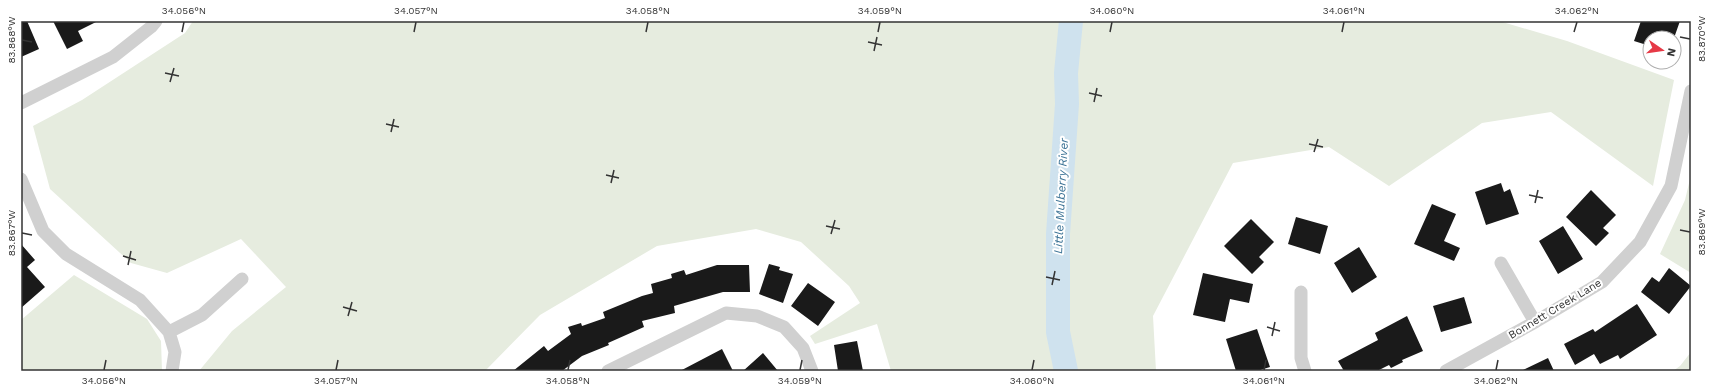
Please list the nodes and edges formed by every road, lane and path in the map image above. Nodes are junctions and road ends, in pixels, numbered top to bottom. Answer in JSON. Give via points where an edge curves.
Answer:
{"nodes":[{"id":1,"x":156,"y":21,"type":"edge"},
{"id":2,"x":1691,"y":91,"type":"edge"},
{"id":3,"x":21,"y":103,"type":"edge"},
{"id":4,"x":21,"y":179,"type":"edge"},
{"id":5,"x":1501,"y":263,"type":"dead end"},
{"id":6,"x":242,"y":279,"type":"dead end"},
{"id":7,"x":1301,"y":292,"type":"dead end"},
{"id":8,"x":1535,"y":322,"type":"junction"},
{"id":9,"x":169,"y":332,"type":"junction"},
{"id":10,"x":172,"y":371,"type":"edge"},
{"id":11,"x":608,"y":371,"type":"edge"},
{"id":12,"x":812,"y":371,"type":"edge"},
{"id":13,"x":1305,"y":371,"type":"edge"},
{"id":14,"x":1446,"y":371,"type":"edge"}],
"edges":[{"from":1,"to":3,"type":"street","via":[[113,57]]},
{"from":2,"to":8,"type":"street","name":"Bonnett Creek Lane","via":[[1671,186],[1640,242],[1602,282]]},
{"from":4,"to":9,"type":"street","via":[[43,231],[66,254],[140,300]]},
{"from":5,"to":8,"type":"street"},
{"from":6,"to":9,"type":"street","via":[[202,315]]},
{"from":7,"to":13,"type":"street","via":[[1301,358]]},
{"from":8,"to":14,"type":"street","name":"Bonnett Creek Lane"},
{"from":9,"to":10,"type":"street","via":[[175,352]]},
{"from":11,"to":12,"type":"street","via":[[726,313],[757,316],[784,327],[803,348]]}]}
